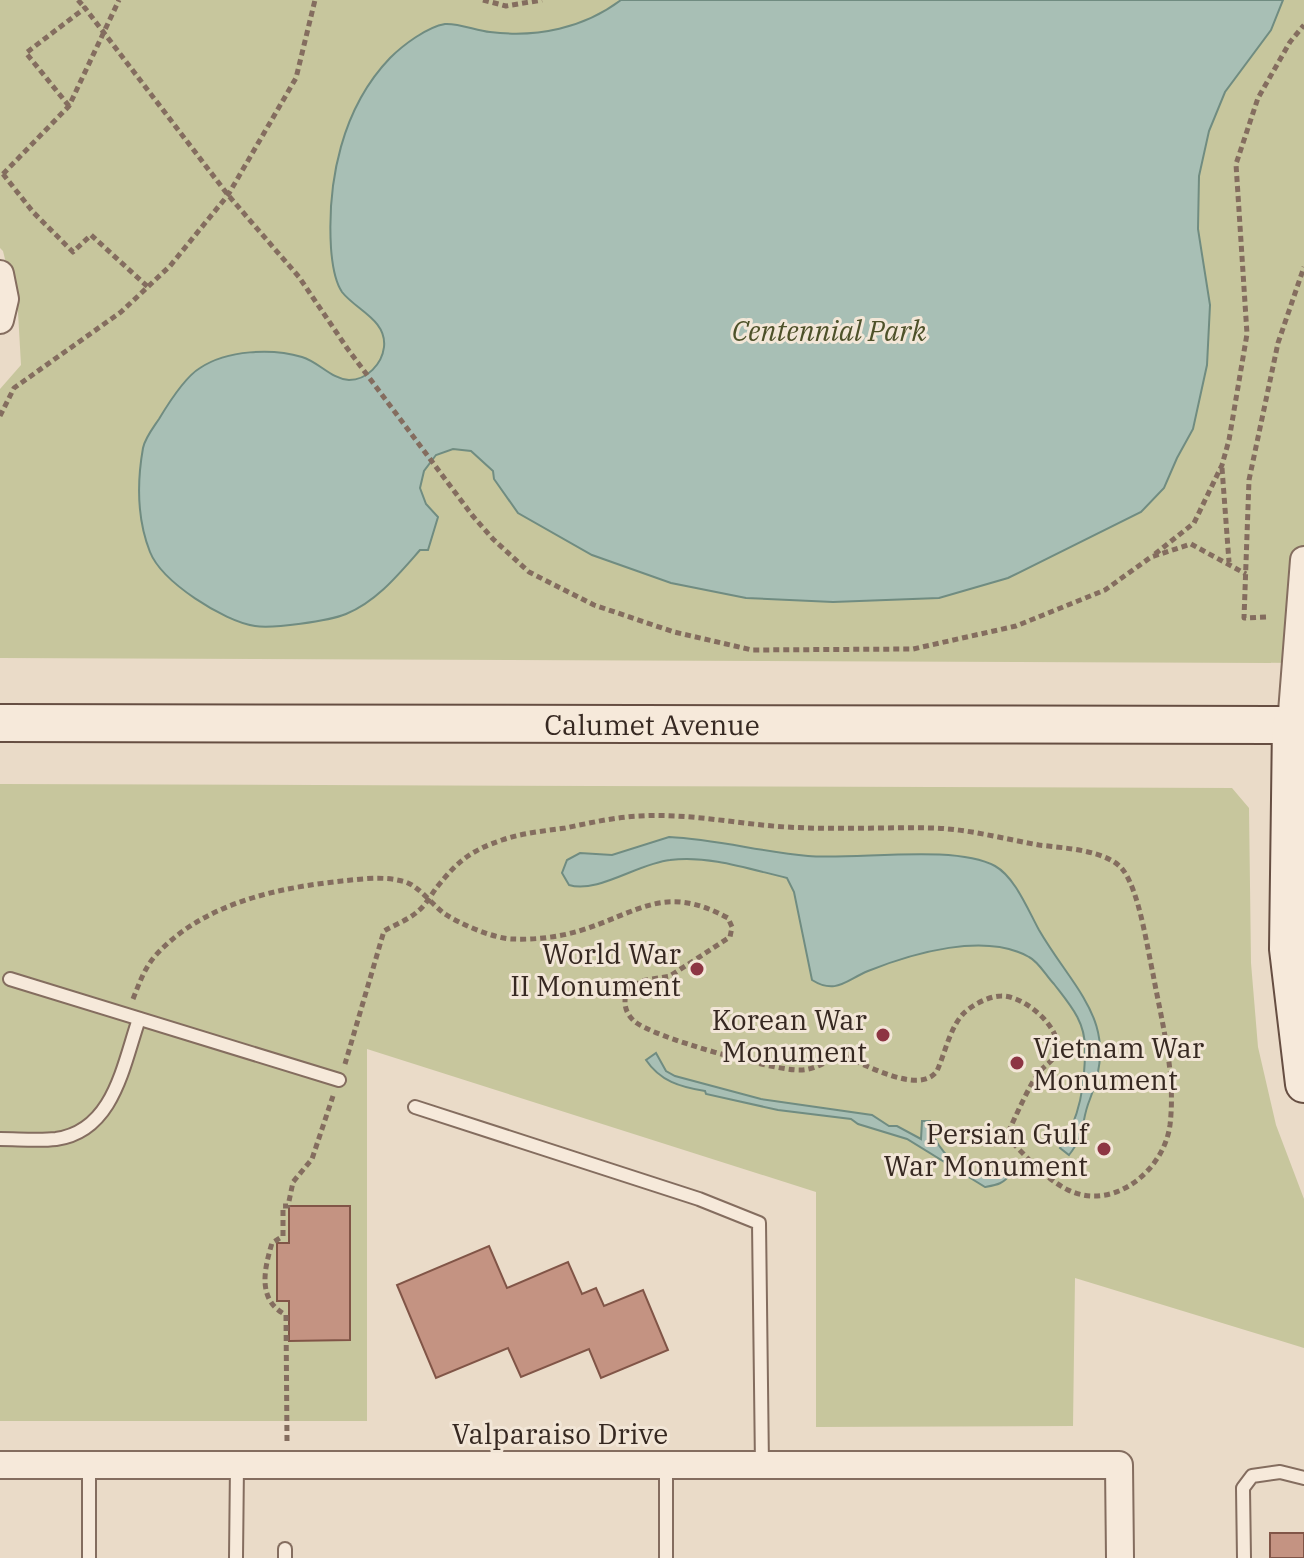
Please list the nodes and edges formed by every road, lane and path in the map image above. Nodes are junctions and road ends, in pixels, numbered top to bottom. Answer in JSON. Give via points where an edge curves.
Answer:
{"nodes":[{"id":1,"x":78,"y":0,"type":"edge"},
{"id":2,"x":119,"y":0,"type":"edge"},
{"id":3,"x":315,"y":0,"type":"edge"},
{"id":4,"x":483,"y":0,"type":"edge"},
{"id":5,"x":542,"y":0,"type":"edge"},
{"id":6,"x":85,"y":8,"type":"junction"},
{"id":7,"x":1304,"y":25,"type":"edge"},
{"id":8,"x":104,"y":34,"type":"junction"},
{"id":9,"x":69,"y":106,"type":"junction"},
{"id":10,"x":2,"y":174,"type":"edge"},
{"id":11,"x":228,"y":195,"type":"junction"},
{"id":12,"x":1304,"y":267,"type":"edge"},
{"id":13,"x":0,"y":274,"type":"edge"},
{"id":14,"x":148,"y":287,"type":"junction"},
{"id":15,"x":0,"y":320,"type":"edge"},
{"id":16,"x":0,"y":416,"type":"edge"},
{"id":17,"x":1222,"y":465,"type":"junction"},
{"id":18,"x":1151,"y":557,"type":"junction"},
{"id":19,"x":1304,"y":560,"type":"edge"},
{"id":20,"x":1229,"y":563,"type":"junction"},
{"id":21,"x":1246,"y":574,"type":"junction"},
{"id":22,"x":1266,"y":617,"type":"dead end"},
{"id":23,"x":0,"y":723,"type":"edge"},
{"id":24,"x":1297,"y":725,"type":"edge"},
{"id":25,"x":428,"y":899,"type":"junction"},
{"id":26,"x":10,"y":979,"type":"dead end"},
{"id":27,"x":133,"y":1017,"type":"junction"},
{"id":28,"x":339,"y":1080,"type":"junction"},
{"id":29,"x":1304,"y":1084,"type":"edge"},
{"id":30,"x":415,"y":1107,"type":"dead end"},
{"id":31,"x":0,"y":1139,"type":"edge"},
{"id":32,"x":287,"y":1464,"type":"junction"},
{"id":33,"x":0,"y":1465,"type":"edge"},
{"id":34,"x":237,"y":1465,"type":"junction"},
{"id":35,"x":666,"y":1465,"type":"junction"},
{"id":36,"x":762,"y":1465,"type":"junction"},
{"id":37,"x":89,"y":1466,"type":"junction"},
{"id":38,"x":1304,"y":1478,"type":"edge"},
{"id":39,"x":89,"y":1558,"type":"edge"},
{"id":40,"x":236,"y":1558,"type":"edge"},
{"id":41,"x":666,"y":1558,"type":"edge"},
{"id":42,"x":1120,"y":1558,"type":"edge"},
{"id":43,"x":1244,"y":1558,"type":"edge"}],
"edges":[{"from":1,"to":6,"type":"path"},
{"from":2,"to":8,"type":"path"},
{"from":3,"to":11,"type":"path","via":[[296,78]]},
{"from":4,"to":5,"type":"path","via":[[506,6]]},
{"from":6,"to":8,"type":"path"},
{"from":6,"to":9,"type":"path","via":[[26,53]]},
{"from":7,"to":17,"type":"path","via":[[1258,98],[1236,164],[1247,334]]},
{"from":8,"to":9,"type":"path"},
{"from":8,"to":11,"type":"path"},
{"from":9,"to":10,"type":"path"},
{"from":10,"to":14,"type":"path","via":[[73,252],[91,235]]},
{"from":11,"to":14,"type":"path"},
{"from":11,"to":18,"type":"path","via":[[299,277],[448,485],[493,539],[529,572],[594,605],[674,632],[752,650],[913,649],[1016,626],[1105,590]]},
{"from":12,"to":21,"type":"path","via":[[1278,343],[1249,480]]},
{"from":13,"to":15,"type":"street","via":[[5,299]]},
{"from":14,"to":16,"type":"path","via":[[14,388]]},
{"from":17,"to":18,"type":"path","via":[[1194,523]]},
{"from":17,"to":20,"type":"path"},
{"from":18,"to":20,"type":"path","via":[[1191,544]]},
{"from":19,"to":24,"type":"street"},
{"from":20,"to":21,"type":"path"},
{"from":21,"to":22,"type":"path","via":[[1244,618]]},
{"from":23,"to":24,"type":"main road","name":"Calumet Avenue"},
{"from":24,"to":29,"type":"main road","via":[[1288,949]]},
{"from":25,"to":25,"type":"path","via":[[456,863],[489,845],[640,816],[788,827],[960,830],[1106,858],[1122,868],[1131,886],[1146,941],[1171,1075],[1164,1149],[1141,1178],[1104,1195],[1083,1196],[1047,1176],[1006,1136],[1058,1044],[1036,1010],[1007,996],[977,1004],[962,1015],[937,1071],[924,1082],[879,1072],[840,1055],[815,1068],[792,1070],[704,1049],[640,1026],[625,1008],[633,985],[670,976],[730,937],[728,918],[675,901],[651,904],[564,935],[512,939],[447,915]]},
{"from":25,"to":27,"type":"path","via":[[406,881],[384,879],[311,884],[232,905],[185,930],[156,955],[144,971]]},
{"from":25,"to":28,"type":"path","via":[[418,912],[384,931]]},
{"from":26,"to":27,"type":"lane"},
{"from":27,"to":28,"type":"lane"},
{"from":27,"to":31,"type":"lane","via":[[109,1105],[85,1130],[57,1139]]},
{"from":28,"to":32,"type":"path","via":[[312,1159],[293,1182],[288,1206],[283,1206],[283,1236],[272,1243],[265,1273],[269,1301],[286,1315]]},
{"from":30,"to":36,"type":"lane","via":[[759,1223]]},
{"from":32,"to":34,"type":"street","name":"Valparaiso Drive"},
{"from":32,"to":35,"type":"street","name":"Valparaiso Drive"},
{"from":33,"to":37,"type":"street","name":"Valparaiso Drive"},
{"from":34,"to":37,"type":"street","name":"Valparaiso Drive"},
{"from":34,"to":40,"type":"lane"},
{"from":35,"to":36,"type":"street","name":"Valparaiso Drive"},
{"from":35,"to":41,"type":"lane"},
{"from":36,"to":42,"type":"street","name":"Valparaiso Drive","via":[[1119,1465]]},
{"from":37,"to":39,"type":"lane"},
{"from":38,"to":43,"type":"lane","via":[[1280,1472],[1252,1476],[1243,1488]]}]}
